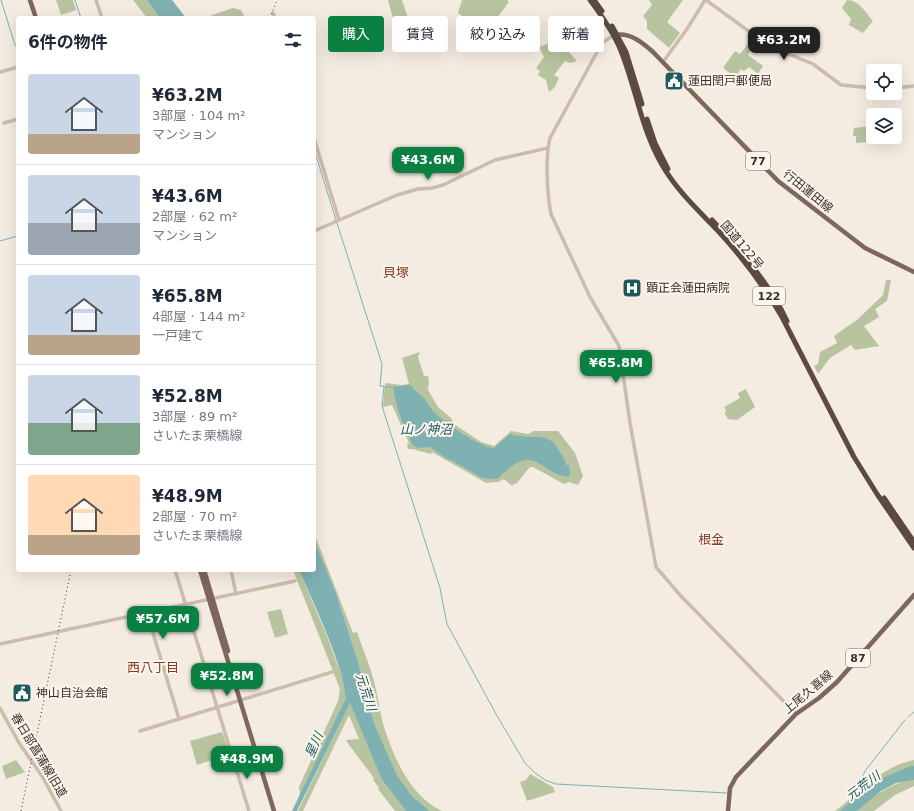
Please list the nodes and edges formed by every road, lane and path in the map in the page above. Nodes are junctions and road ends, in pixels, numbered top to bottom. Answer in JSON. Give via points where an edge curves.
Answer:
{"nodes":[{"id":1,"x":29,"y":0,"type":"edge"},
{"id":2,"x":96,"y":0,"type":"edge"},
{"id":3,"x":590,"y":0,"type":"edge"},
{"id":4,"x":594,"y":0,"type":"edge"},
{"id":5,"x":706,"y":0,"type":"edge"},
{"id":6,"x":273,"y":13,"type":"dead end"},
{"id":7,"x":33,"y":16,"type":"edge"},
{"id":8,"x":35,"y":16,"type":"edge"},
{"id":9,"x":101,"y":16,"type":"edge"},
{"id":10,"x":274,"y":16,"type":"edge"},
{"id":11,"x":615,"y":34,"type":"junction"},
{"id":12,"x":663,"y":62,"type":"junction"},
{"id":13,"x":16,"y":68,"type":"edge"},
{"id":14,"x":0,"y":72,"type":"edge"},
{"id":15,"x":914,"y":86,"type":"edge"},
{"id":16,"x":902,"y":87,"type":"edge"},
{"id":17,"x":866,"y":88,"type":"edge"},
{"id":18,"x":16,"y":120,"type":"edge"},
{"id":19,"x":4,"y":123,"type":"dead end"},
{"id":20,"x":316,"y":145,"type":"edge"},
{"id":21,"x":548,"y":148,"type":"junction"},
{"id":22,"x":339,"y":220,"type":"junction"},
{"id":23,"x":316,"y":230,"type":"edge"},
{"id":24,"x":914,"y":272,"type":"edge"},
{"id":25,"x":914,"y":542,"type":"edge"},
{"id":26,"x":914,"y":548,"type":"edge"},
{"id":27,"x":176,"y":572,"type":"edge"},
{"id":28,"x":201,"y":572,"type":"edge"},
{"id":29,"x":204,"y":572,"type":"edge"},
{"id":30,"x":230,"y":572,"type":"edge"},
{"id":31,"x":296,"y":581,"type":"dead end"},
{"id":32,"x":236,"y":594,"type":"junction"},
{"id":33,"x":914,"y":595,"type":"edge"},
{"id":34,"x":211,"y":599,"type":"junction"},
{"id":35,"x":186,"y":604,"type":"junction"},
{"id":36,"x":147,"y":613,"type":"junction"},
{"id":37,"x":0,"y":644,"type":"edge"},
{"id":38,"x":332,"y":672,"type":"dead end"},
{"id":39,"x":242,"y":700,"type":"junction"},
{"id":40,"x":0,"y":708,"type":"edge"},
{"id":41,"x":217,"y":708,"type":"junction"},
{"id":42,"x":796,"y":714,"type":"junction"},
{"id":43,"x":179,"y":719,"type":"junction"},
{"id":44,"x":140,"y":731,"type":"dead end"},
{"id":45,"x":61,"y":811,"type":"edge"},
{"id":46,"x":249,"y":811,"type":"edge"},
{"id":47,"x":274,"y":811,"type":"edge"},
{"id":48,"x":277,"y":811,"type":"edge"},
{"id":49,"x":728,"y":811,"type":"edge"}],
"edges":[{"from":1,"to":7,"type":"main road"},
{"from":1,"to":8,"type":"main road"},
{"from":2,"to":9,"type":"street"},
{"from":3,"to":11,"type":"highway","number":"122"},
{"from":4,"to":11,"type":"highway","number":"122"},
{"from":5,"to":12,"type":"street"},
{"from":5,"to":17,"type":"street","via":[[769,46],[813,64],[845,87]]},
{"from":6,"to":10,"type":"street"},
{"from":11,"to":12,"type":"main road","name":"行田蓮田線","number":"77","via":[[631,36],[648,47]]},
{"from":11,"to":21,"type":"street","via":[[599,48],[553,131]]},
{"from":11,"to":25,"type":"highway","name":"国道122号","number":"122","via":[[630,63],[652,134],[666,165],[679,184],[740,251],[772,293],[857,455]]},
{"from":11,"to":26,"type":"highway","name":"国道122号","number":"122","via":[[648,135],[660,162],[676,186],[733,248],[769,295],[854,457]]},
{"from":12,"to":24,"type":"main road","name":"行田蓮田線","number":"77","via":[[785,187],[870,252]]},
{"from":13,"to":14,"type":"street"},
{"from":15,"to":16,"type":"street"},
{"from":18,"to":19,"type":"street"},
{"from":20,"to":22,"type":"street"},
{"from":21,"to":22,"type":"street","via":[[496,160],[443,185],[410,190]]},
{"from":21,"to":42,"type":"street","via":[[549,199],[553,218],[590,297],[619,346],[628,415],[656,567]]},
{"from":22,"to":23,"type":"street"},
{"from":27,"to":35,"type":"street"},
{"from":28,"to":34,"type":"main road"},
{"from":29,"to":34,"type":"main road"},
{"from":30,"to":32,"type":"street"},
{"from":31,"to":32,"type":"street"},
{"from":32,"to":34,"type":"street"},
{"from":33,"to":42,"type":"main road","name":"上尾久喜線","number":"87","via":[[834,685]]},
{"from":34,"to":35,"type":"street"},
{"from":34,"to":39,"type":"main road"},
{"from":35,"to":36,"type":"street"},
{"from":35,"to":41,"type":"street"},
{"from":36,"to":37,"type":"street"},
{"from":36,"to":43,"type":"street"},
{"from":38,"to":39,"type":"street"},
{"from":39,"to":41,"type":"street"},
{"from":39,"to":47,"type":"main road"},
{"from":39,"to":48,"type":"main road"},
{"from":40,"to":45,"type":"street","name":"春日部菖蒲線旧道"},
{"from":41,"to":43,"type":"street"},
{"from":41,"to":46,"type":"street"},
{"from":42,"to":49,"type":"main road","name":"上尾久喜線","number":"87","via":[[733,780],[729,792]]},
{"from":43,"to":44,"type":"street"}]}
